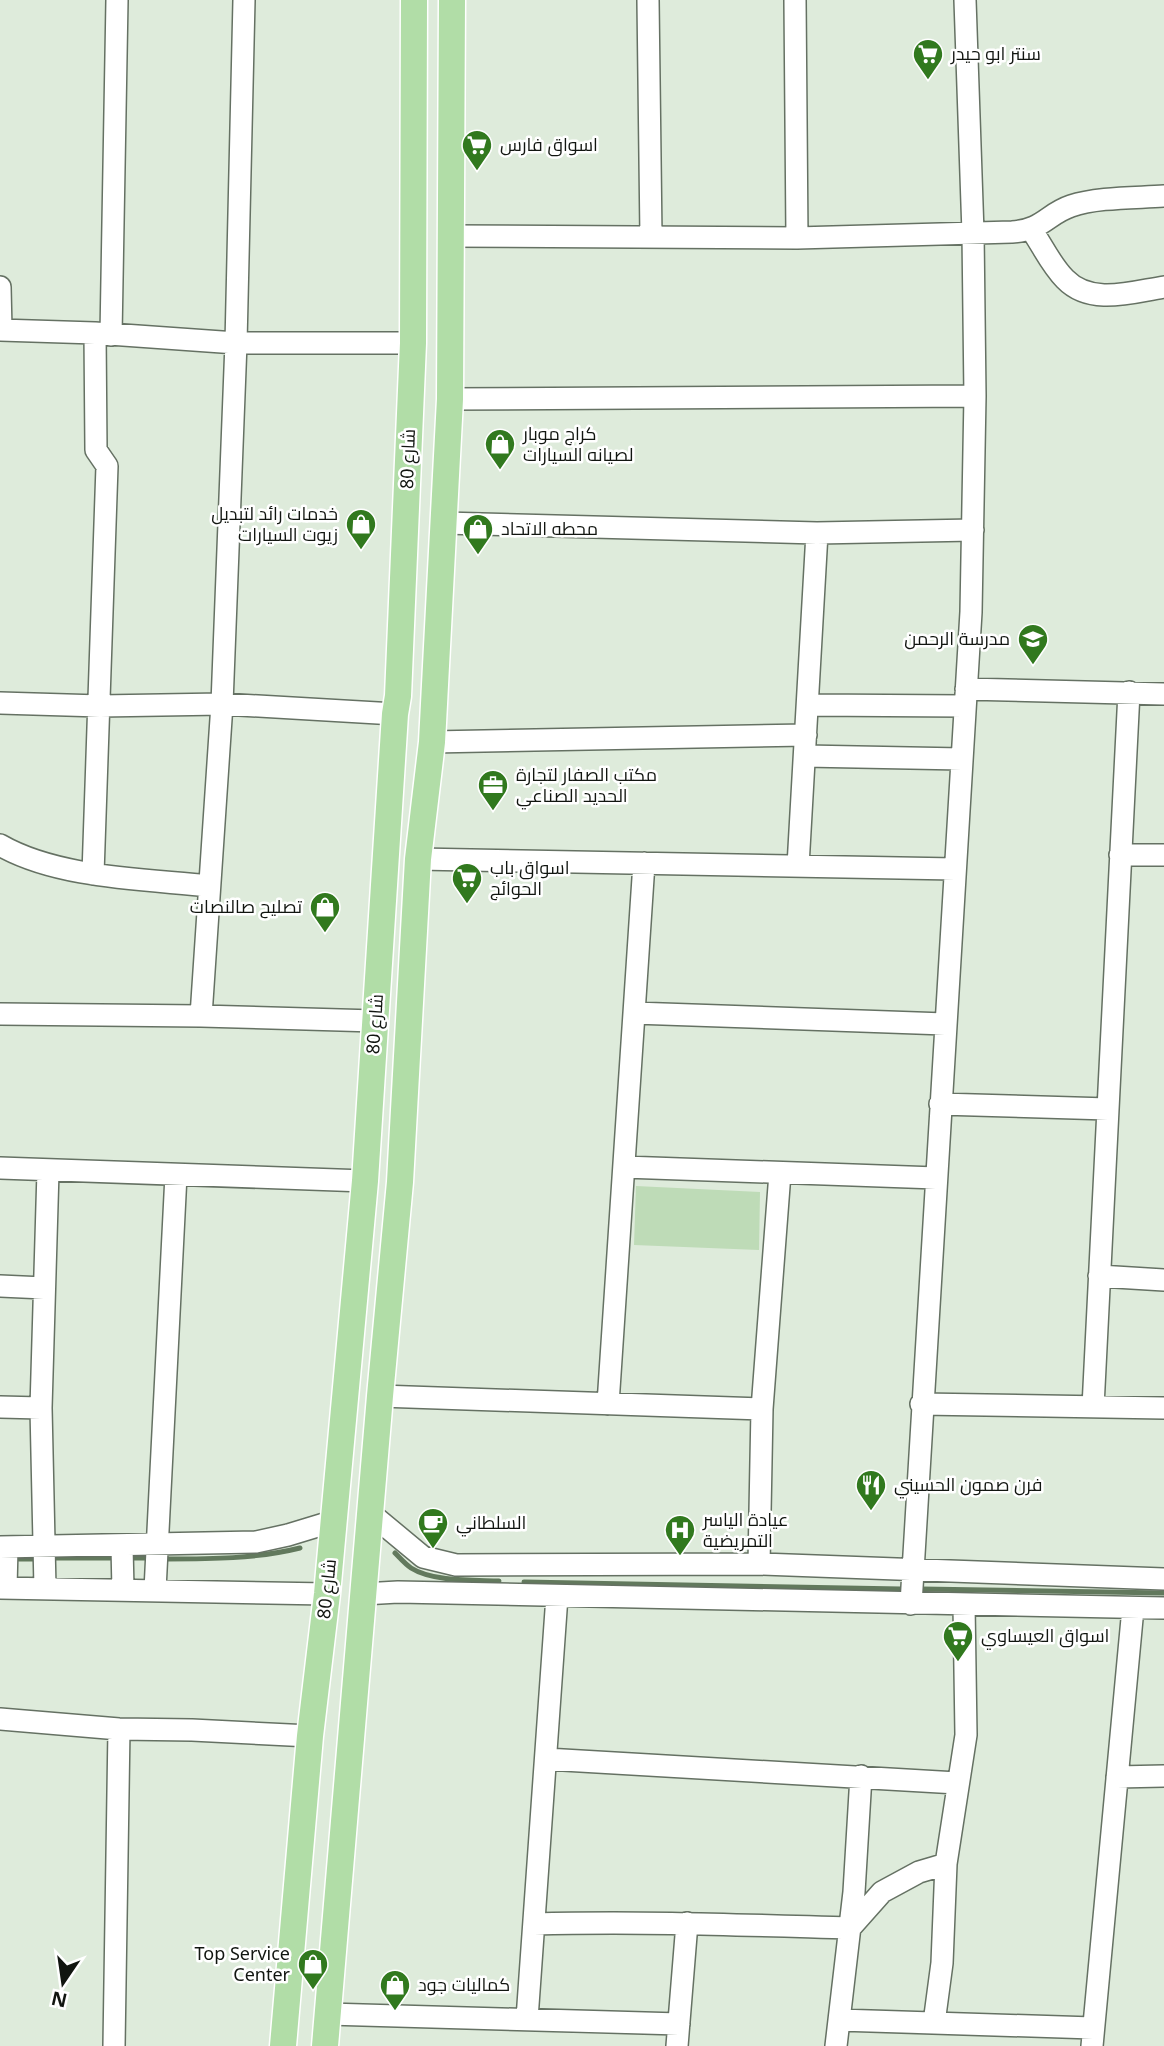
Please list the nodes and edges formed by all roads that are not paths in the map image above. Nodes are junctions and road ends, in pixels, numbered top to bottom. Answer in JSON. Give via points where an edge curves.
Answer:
{"nodes":[{"id":1,"x":117,"y":0,"type":"edge"},
{"id":2,"x":244,"y":0,"type":"edge"},
{"id":3,"x":414,"y":0,"type":"edge"},
{"id":4,"x":452,"y":0,"type":"edge"},
{"id":5,"x":648,"y":0,"type":"edge"},
{"id":6,"x":795,"y":0,"type":"edge"},
{"id":7,"x":965,"y":0,"type":"edge"},
{"id":8,"x":451,"y":192,"type":"junction"},
{"id":9,"x":414,"y":194,"type":"junction"},
{"id":10,"x":1164,"y":196,"type":"edge"},
{"id":11,"x":1031,"y":229,"type":"junction"},
{"id":12,"x":973,"y":233,"type":"junction"},
{"id":13,"x":450,"y":236,"type":"junction"},
{"id":14,"x":651,"y":237,"type":"junction"},
{"id":15,"x":797,"y":238,"type":"junction"},
{"id":16,"x":449,"y":281,"type":"junction"},
{"id":17,"x":414,"y":284,"type":"junction"},
{"id":18,"x":0,"y":287,"type":"edge"},
{"id":19,"x":1164,"y":287,"type":"edge"},
{"id":20,"x":1,"y":330,"type":"edge"},
{"id":21,"x":103,"y":334,"type":"junction"},
{"id":22,"x":236,"y":343,"type":"junction"},
{"id":23,"x":413,"y":344,"type":"junction"},
{"id":24,"x":975,"y":396,"type":"junction"},
{"id":25,"x":450,"y":399,"type":"junction"},
{"id":26,"x":444,"y":523,"type":"junction"},
{"id":27,"x":973,"y":530,"type":"junction"},
{"id":28,"x":817,"y":533,"type":"junction"},
{"id":29,"x":1129,"y":692,"type":"junction"},
{"id":30,"x":1164,"y":694,"type":"edge"},
{"id":31,"x":966,"y":698,"type":"junction"},
{"id":32,"x":0,"y":703,"type":"edge"},
{"id":33,"x":222,"y":704,"type":"junction"},
{"id":34,"x":807,"y":705,"type":"junction"},
{"id":35,"x":100,"y":706,"type":"junction"},
{"id":36,"x":395,"y":714,"type":"junction"},
{"id":37,"x":432,"y":742,"type":"junction"},
{"id":38,"x":805,"y":746,"type":"junction"},
{"id":39,"x":962,"y":760,"type":"junction"},
{"id":40,"x":0,"y":845,"type":"edge"},
{"id":41,"x":1121,"y":855,"type":"junction"},
{"id":42,"x":1164,"y":855,"type":"edge"},
{"id":43,"x":418,"y":859,"type":"junction"},
{"id":44,"x":644,"y":863,"type":"junction"},
{"id":45,"x":798,"y":866,"type":"junction"},
{"id":46,"x":955,"y":869,"type":"junction"},
{"id":47,"x":93,"y":874,"type":"junction"},
{"id":48,"x":209,"y":886,"type":"junction"},
{"id":49,"x":634,"y":1013,"type":"junction"},
{"id":50,"x":0,"y":1014,"type":"edge"},
{"id":51,"x":201,"y":1016,"type":"junction"},
{"id":52,"x":375,"y":1021,"type":"junction"},
{"id":53,"x":945,"y":1024,"type":"junction"},
{"id":54,"x":940,"y":1104,"type":"junction"},
{"id":55,"x":1108,"y":1109,"type":"junction"},
{"id":56,"x":624,"y":1167,"type":"junction"},
{"id":57,"x":0,"y":1168,"type":"edge"},
{"id":58,"x":48,"y":1171,"type":"junction"},
{"id":59,"x":780,"y":1174,"type":"junction"},
{"id":60,"x":176,"y":1175,"type":"junction"},
{"id":61,"x":936,"y":1178,"type":"junction"},
{"id":62,"x":365,"y":1181,"type":"junction"},
{"id":63,"x":1099,"y":1276,"type":"junction"},
{"id":64,"x":1164,"y":1280,"type":"edge"},
{"id":65,"x":0,"y":1286,"type":"edge"},
{"id":66,"x":44,"y":1288,"type":"junction"},
{"id":67,"x":380,"y":1396,"type":"junction"},
{"id":68,"x":608,"y":1404,"type":"junction"},
{"id":69,"x":921,"y":1404,"type":"junction"},
{"id":70,"x":0,"y":1407,"type":"edge"},
{"id":71,"x":1093,"y":1407,"type":"junction"},
{"id":72,"x":41,"y":1408,"type":"junction"},
{"id":73,"x":1164,"y":1408,"type":"edge"},
{"id":74,"x":762,"y":1409,"type":"junction"},
{"id":75,"x":370,"y":1513,"type":"junction"},
{"id":76,"x":334,"y":1521,"type":"junction"},
{"id":77,"x":156,"y":1545,"type":"junction"},
{"id":78,"x":45,"y":1546,"type":"junction"},
{"id":79,"x":122,"y":1546,"type":"junction"},
{"id":80,"x":3,"y":1547,"type":"edge"},
{"id":81,"x":758,"y":1564,"type":"junction"},
{"id":82,"x":511,"y":1565,"type":"junction"},
{"id":83,"x":912,"y":1571,"type":"junction"},
{"id":84,"x":1164,"y":1579,"type":"edge"},
{"id":85,"x":3,"y":1588,"type":"edge"},
{"id":86,"x":46,"y":1588,"type":"junction"},
{"id":87,"x":123,"y":1590,"type":"junction"},
{"id":88,"x":155,"y":1590,"type":"junction"},
{"id":89,"x":327,"y":1594,"type":"junction"},
{"id":90,"x":363,"y":1594,"type":"junction"},
{"id":91,"x":511,"y":1595,"type":"junction"},
{"id":92,"x":557,"y":1596,"type":"junction"},
{"id":93,"x":911,"y":1604,"type":"junction"},
{"id":94,"x":964,"y":1605,"type":"junction"},
{"id":95,"x":1133,"y":1608,"type":"junction"},
{"id":96,"x":1164,"y":1608,"type":"edge"},
{"id":97,"x":0,"y":1719,"type":"edge"},
{"id":98,"x":119,"y":1729,"type":"junction"},
{"id":99,"x":310,"y":1736,"type":"junction"},
{"id":100,"x":546,"y":1759,"type":"junction"},
{"id":101,"x":861,"y":1776,"type":"junction"},
{"id":102,"x":1164,"y":1776,"type":"edge"},
{"id":103,"x":1117,"y":1777,"type":"junction"},
{"id":104,"x":957,"y":1783,"type":"junction"},
{"id":105,"x":946,"y":1864,"type":"junction"},
{"id":106,"x":687,"y":1923,"type":"junction"},
{"id":107,"x":534,"y":1924,"type":"junction"},
{"id":108,"x":850,"y":1928,"type":"junction"},
{"id":109,"x":328,"y":2014,"type":"junction"},
{"id":110,"x":527,"y":2019,"type":"junction"},
{"id":111,"x":839,"y":2020,"type":"junction"},
{"id":112,"x":934,"y":2023,"type":"junction"},
{"id":113,"x":678,"y":2024,"type":"junction"},
{"id":114,"x":1092,"y":2037,"type":"edge"},
{"id":115,"x":114,"y":2046,"type":"edge"},
{"id":116,"x":283,"y":2046,"type":"edge"},
{"id":117,"x":325,"y":2046,"type":"edge"},
{"id":118,"x":677,"y":2046,"type":"edge"},
{"id":119,"x":836,"y":2046,"type":"edge"}],
"edges":[{"from":1,"to":21,"type":"street"},
{"from":2,"to":22,"type":"street"},
{"from":3,"to":9,"type":"main road","name":"شارع 80"},
{"from":4,"to":8,"type":"main road","name":"شارع 80"},
{"from":5,"to":14,"type":"street"},
{"from":6,"to":15,"type":"street"},
{"from":7,"to":12,"type":"street"},
{"from":8,"to":9,"type":"main road","via":[[448,200],[433,208],[425,207]]},
{"from":8,"to":13,"type":"main road","name":"شارع 80"},
{"from":9,"to":17,"type":"main road","name":"شارع 80"},
{"from":10,"to":11,"type":"street","via":[[1083,203]]},
{"from":11,"to":12,"type":"street"},
{"from":11,"to":19,"type":"street","via":[[1064,278],[1080,290],[1111,295]]},
{"from":12,"to":15,"type":"street"},
{"from":12,"to":24,"type":"street"},
{"from":13,"to":14,"type":"street"},
{"from":13,"to":16,"type":"main road","name":"شارع 80"},
{"from":14,"to":15,"type":"street"},
{"from":16,"to":17,"type":"main road","via":[[435,269],[418,275]]},
{"from":16,"to":25,"type":"main road","name":"شارع 80"},
{"from":17,"to":23,"type":"main road","name":"شارع 80"},
{"from":18,"to":20,"type":"street"},
{"from":20,"to":21,"type":"street"},
{"from":21,"to":22,"type":"street"},
{"from":21,"to":35,"type":"street","via":[[96,450],[107,466]]},
{"from":22,"to":23,"type":"street"},
{"from":22,"to":33,"type":"street"},
{"from":23,"to":36,"type":"main road","name":"شارع 80"},
{"from":24,"to":25,"type":"street"},
{"from":24,"to":27,"type":"street"},
{"from":25,"to":26,"type":"main road","name":"شارع 80"},
{"from":26,"to":28,"type":"street"},
{"from":26,"to":37,"type":"main road","name":"شارع 80"},
{"from":27,"to":28,"type":"street"},
{"from":27,"to":31,"type":"street"},
{"from":28,"to":34,"type":"street"},
{"from":29,"to":30,"type":"street"},
{"from":29,"to":31,"type":"street"},
{"from":29,"to":41,"type":"street"},
{"from":31,"to":34,"type":"street"},
{"from":31,"to":39,"type":"street"},
{"from":32,"to":35,"type":"street"},
{"from":33,"to":35,"type":"street"},
{"from":33,"to":36,"type":"street"},
{"from":33,"to":48,"type":"street"},
{"from":34,"to":38,"type":"street"},
{"from":35,"to":47,"type":"street"},
{"from":36,"to":52,"type":"main road","name":"شارع 80"},
{"from":37,"to":38,"type":"street"},
{"from":37,"to":43,"type":"main road","name":"شارع 80"},
{"from":38,"to":39,"type":"street"},
{"from":38,"to":45,"type":"street"},
{"from":39,"to":46,"type":"street"},
{"from":40,"to":47,"type":"street","via":[[59,869]]},
{"from":41,"to":42,"type":"street"},
{"from":41,"to":55,"type":"street"},
{"from":43,"to":44,"type":"street"},
{"from":43,"to":67,"type":"main road","name":"شارع 80","via":[[400,1182]]},
{"from":44,"to":45,"type":"street"},
{"from":44,"to":49,"type":"street"},
{"from":45,"to":46,"type":"street"},
{"from":46,"to":53,"type":"street"},
{"from":47,"to":48,"type":"street"},
{"from":48,"to":51,"type":"street"},
{"from":49,"to":53,"type":"street"},
{"from":49,"to":56,"type":"street"},
{"from":50,"to":51,"type":"street"},
{"from":51,"to":52,"type":"street"},
{"from":52,"to":62,"type":"main road","name":"شارع 80"},
{"from":53,"to":54,"type":"street"},
{"from":54,"to":55,"type":"street"},
{"from":54,"to":61,"type":"street"},
{"from":55,"to":63,"type":"street"},
{"from":56,"to":59,"type":"street"},
{"from":56,"to":68,"type":"street"},
{"from":57,"to":58,"type":"street"},
{"from":58,"to":60,"type":"street"},
{"from":58,"to":66,"type":"street"},
{"from":59,"to":61,"type":"street"},
{"from":59,"to":74,"type":"street"},
{"from":60,"to":62,"type":"street"},
{"from":60,"to":77,"type":"street"},
{"from":61,"to":69,"type":"street"},
{"from":62,"to":76,"type":"main road","name":"شارع 80"},
{"from":63,"to":64,"type":"street"},
{"from":63,"to":71,"type":"street"},
{"from":65,"to":66,"type":"street"},
{"from":66,"to":72,"type":"street"},
{"from":67,"to":68,"type":"street"},
{"from":67,"to":75,"type":"main road","name":"شارع 80"},
{"from":68,"to":74,"type":"street"},
{"from":69,"to":71,"type":"street"},
{"from":69,"to":83,"type":"street"},
{"from":70,"to":72,"type":"street"},
{"from":71,"to":73,"type":"street"},
{"from":72,"to":78,"type":"street"},
{"from":74,"to":81,"type":"street"},
{"from":75,"to":82,"type":"street","via":[[424,1557],[456,1565]]},
{"from":75,"to":90,"type":"main road","name":"شارع 80"},
{"from":76,"to":77,"type":"street","via":[[256,1542]]},
{"from":76,"to":89,"type":"main road","name":"شارع 80"},
{"from":77,"to":79,"type":"street"},
{"from":77,"to":88,"type":"street"},
{"from":78,"to":79,"type":"street"},
{"from":78,"to":80,"type":"street"},
{"from":78,"to":86,"type":"street"},
{"from":79,"to":87,"type":"street"},
{"from":80,"to":85,"type":"street"},
{"from":81,"to":82,"type":"street"},
{"from":81,"to":83,"type":"street"},
{"from":82,"to":91,"type":"street"},
{"from":83,"to":84,"type":"street"},
{"from":83,"to":93,"type":"street"},
{"from":85,"to":86,"type":"street"},
{"from":86,"to":87,"type":"street"},
{"from":87,"to":88,"type":"street"},
{"from":88,"to":89,"type":"street"},
{"from":89,"to":99,"type":"main road","name":"شارع 80"},
{"from":90,"to":91,"type":"street"},
{"from":90,"to":109,"type":"main road","name":"شارع 80"},
{"from":91,"to":92,"type":"street"},
{"from":92,"to":93,"type":"street"},
{"from":92,"to":100,"type":"street"},
{"from":93,"to":94,"type":"street"},
{"from":94,"to":95,"type":"street"},
{"from":94,"to":104,"type":"street","via":[[966,1735]]},
{"from":95,"to":96,"type":"street"},
{"from":95,"to":103,"type":"street"},
{"from":97,"to":98,"type":"street"},
{"from":98,"to":99,"type":"street"},
{"from":98,"to":115,"type":"street"},
{"from":99,"to":116,"type":"main road","name":"شارع 80"},
{"from":100,"to":101,"type":"street"},
{"from":100,"to":107,"type":"street"},
{"from":101,"to":104,"type":"street"},
{"from":101,"to":108,"type":"street"},
{"from":102,"to":103,"type":"street"},
{"from":103,"to":114,"type":"street"},
{"from":104,"to":105,"type":"street"},
{"from":105,"to":108,"type":"street","via":[[882,1892]]},
{"from":105,"to":112,"type":"street"},
{"from":106,"to":107,"type":"street"},
{"from":106,"to":108,"type":"street"},
{"from":106,"to":113,"type":"street"},
{"from":107,"to":110,"type":"street"},
{"from":108,"to":111,"type":"street"},
{"from":109,"to":110,"type":"street"},
{"from":109,"to":117,"type":"main road","name":"شارع 80"},
{"from":110,"to":113,"type":"street"},
{"from":111,"to":112,"type":"street"},
{"from":111,"to":119,"type":"street"},
{"from":112,"to":114,"type":"street"},
{"from":113,"to":118,"type":"street"}]}
